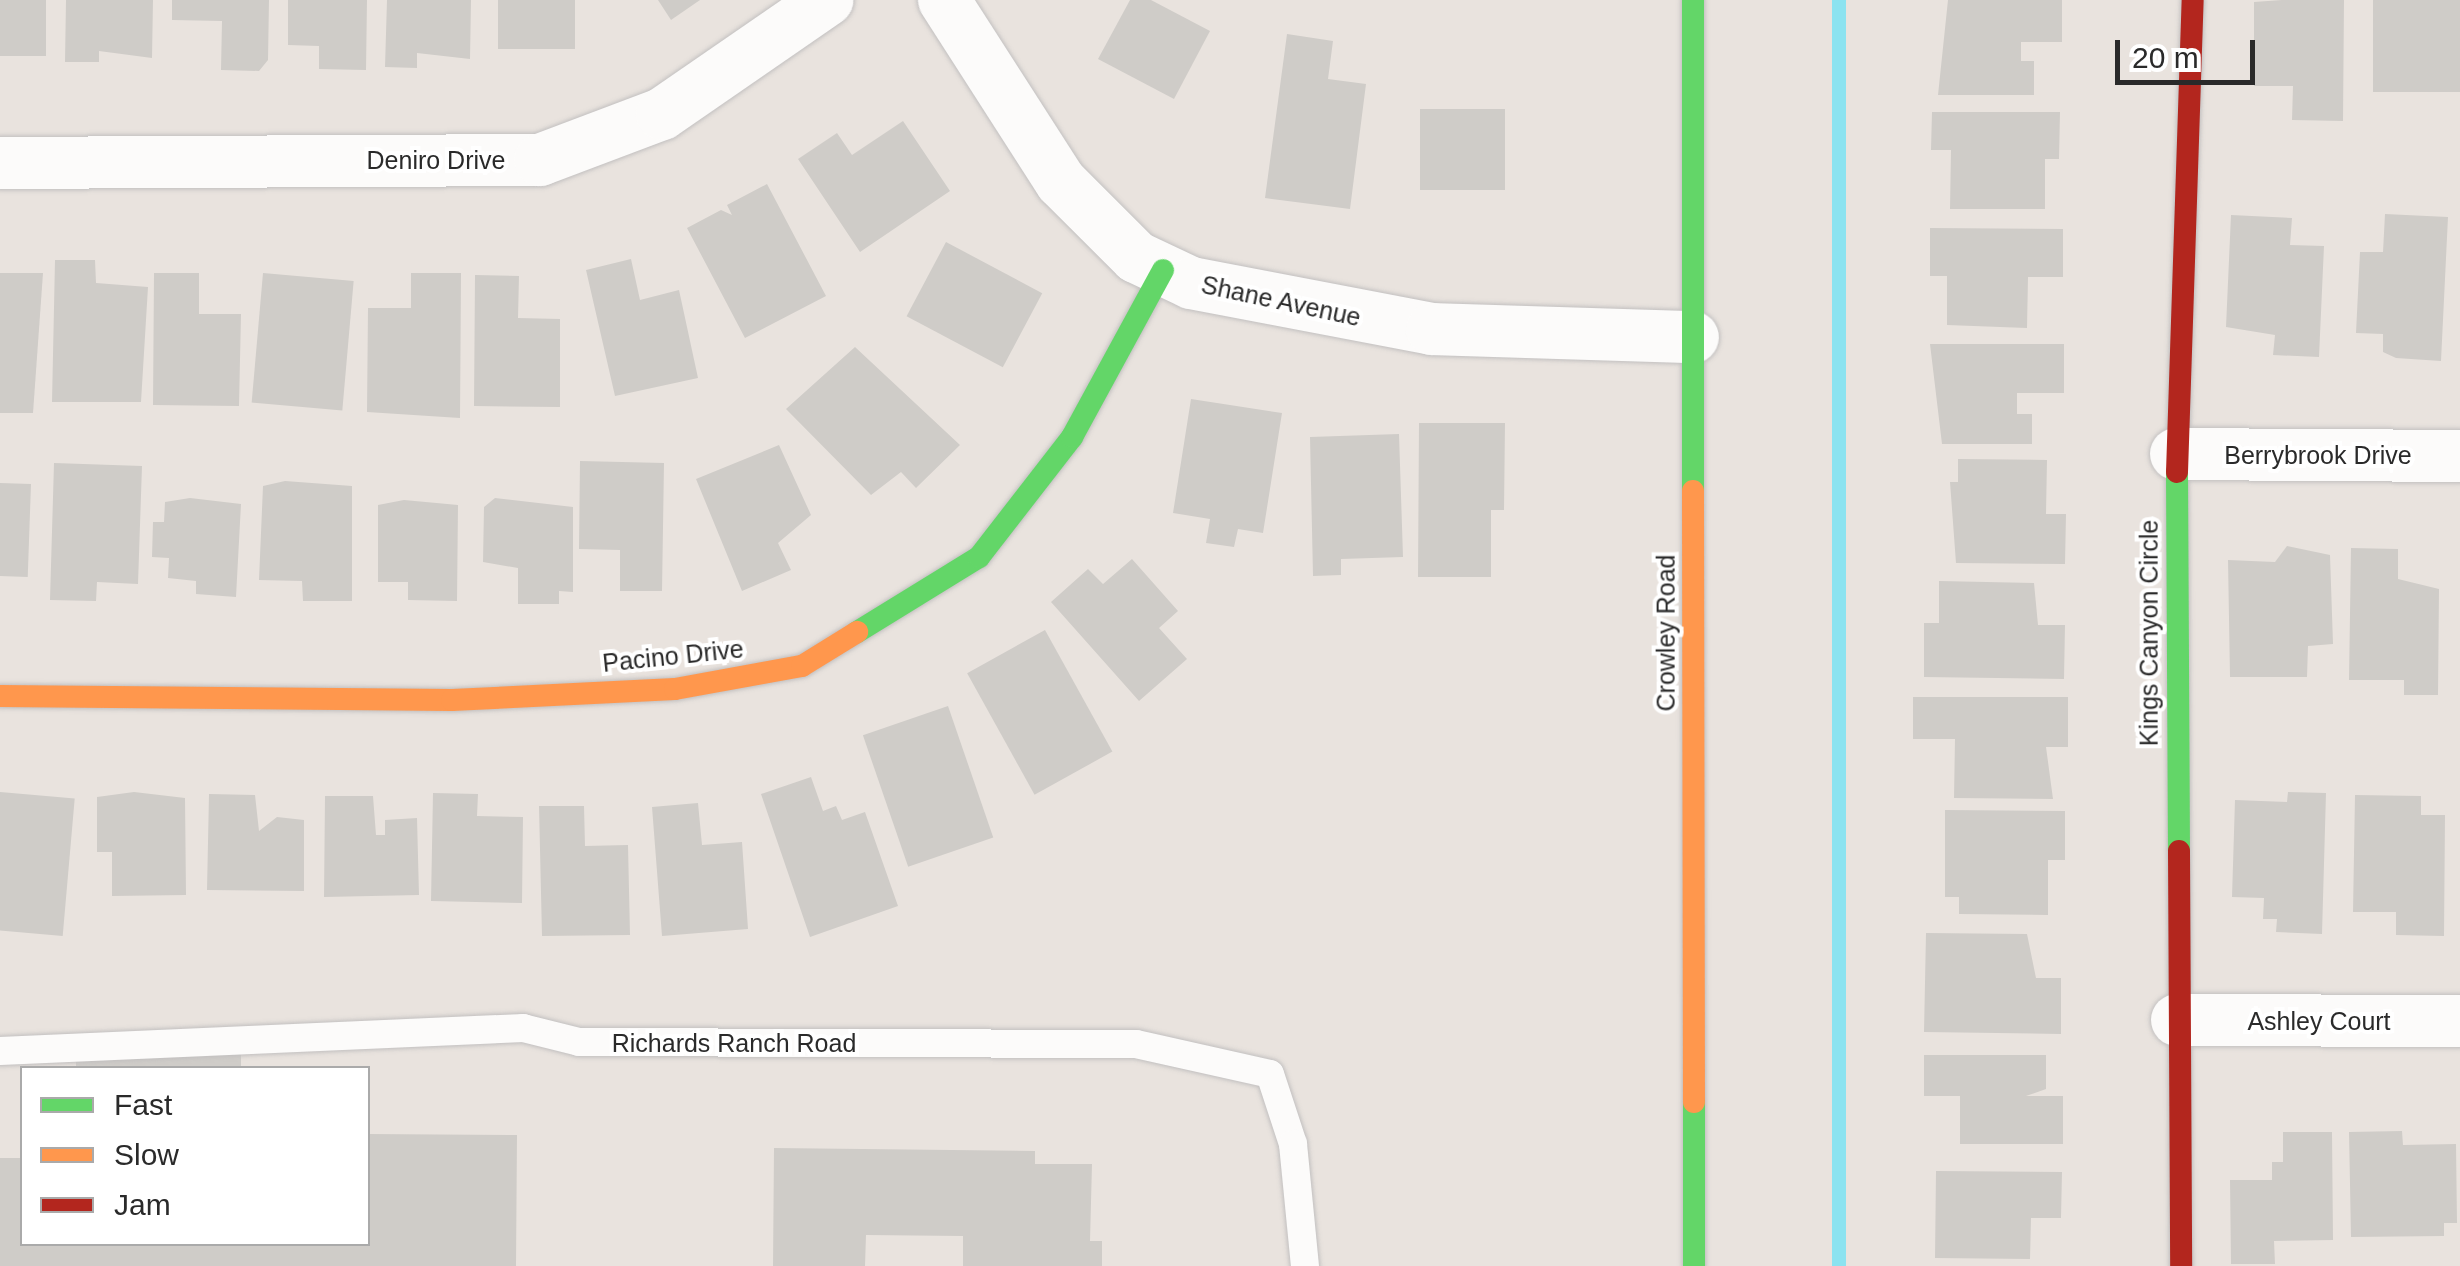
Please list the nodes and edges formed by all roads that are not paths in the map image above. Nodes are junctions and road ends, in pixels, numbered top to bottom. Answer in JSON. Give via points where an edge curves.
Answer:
{"nodes":[{"id":1,"x":827,"y":0,"type":"edge"},
{"id":2,"x":944,"y":0,"type":"edge"},
{"id":3,"x":1693,"y":0,"type":"edge"},
{"id":4,"x":2193,"y":0,"type":"edge"},
{"id":5,"x":0,"y":163,"type":"edge"},
{"id":6,"x":1163,"y":270,"type":"junction"},
{"id":7,"x":1693,"y":337,"type":"junction"},
{"id":8,"x":2176,"y":454,"type":"junction"},
{"id":9,"x":2460,"y":456,"type":"edge"},
{"id":10,"x":0,"y":696,"type":"edge"},
{"id":11,"x":2177,"y":1020,"type":"junction"},
{"id":12,"x":2460,"y":1021,"type":"edge"},
{"id":13,"x":0,"y":1050,"type":"edge"},
{"id":14,"x":1305,"y":1266,"type":"edge"},
{"id":15,"x":1694,"y":1266,"type":"edge"},
{"id":16,"x":2180,"y":1266,"type":"edge"}],
"edges":[{"from":1,"to":5,"type":"street","name":"Deniro Drive","via":[[662,114],[540,160]]},
{"from":2,"to":6,"type":"street","name":"Shane Avenue","via":[[1061,182],[1136,257]]},
{"from":3,"to":7,"type":"street","name":"Crowley Road"},
{"from":4,"to":8,"type":"street","name":"Kings Canyon Circle"},
{"from":6,"to":7,"type":"street","name":"Shane Avenue","via":[[1306,311],[1432,329]]},
{"from":6,"to":10,"type":"street","name":"Pacino Drive","via":[[1072,438],[979,556],[802,666],[676,689],[452,700]]},
{"from":7,"to":15,"type":"street","name":"Crowley Road"},
{"from":8,"to":9,"type":"street","name":"Berrybrook Drive"},
{"from":8,"to":11,"type":"street","name":"Kings Canyon Circle"},
{"from":11,"to":12,"type":"street","name":"Ashley Court"},
{"from":11,"to":16,"type":"street","name":"Kings Canyon Circle"},
{"from":13,"to":14,"type":"lane","name":"Richards Ranch Road","via":[[523,1028],[579,1042],[1172,1050],[1270,1074],[1293,1144]]}]}
